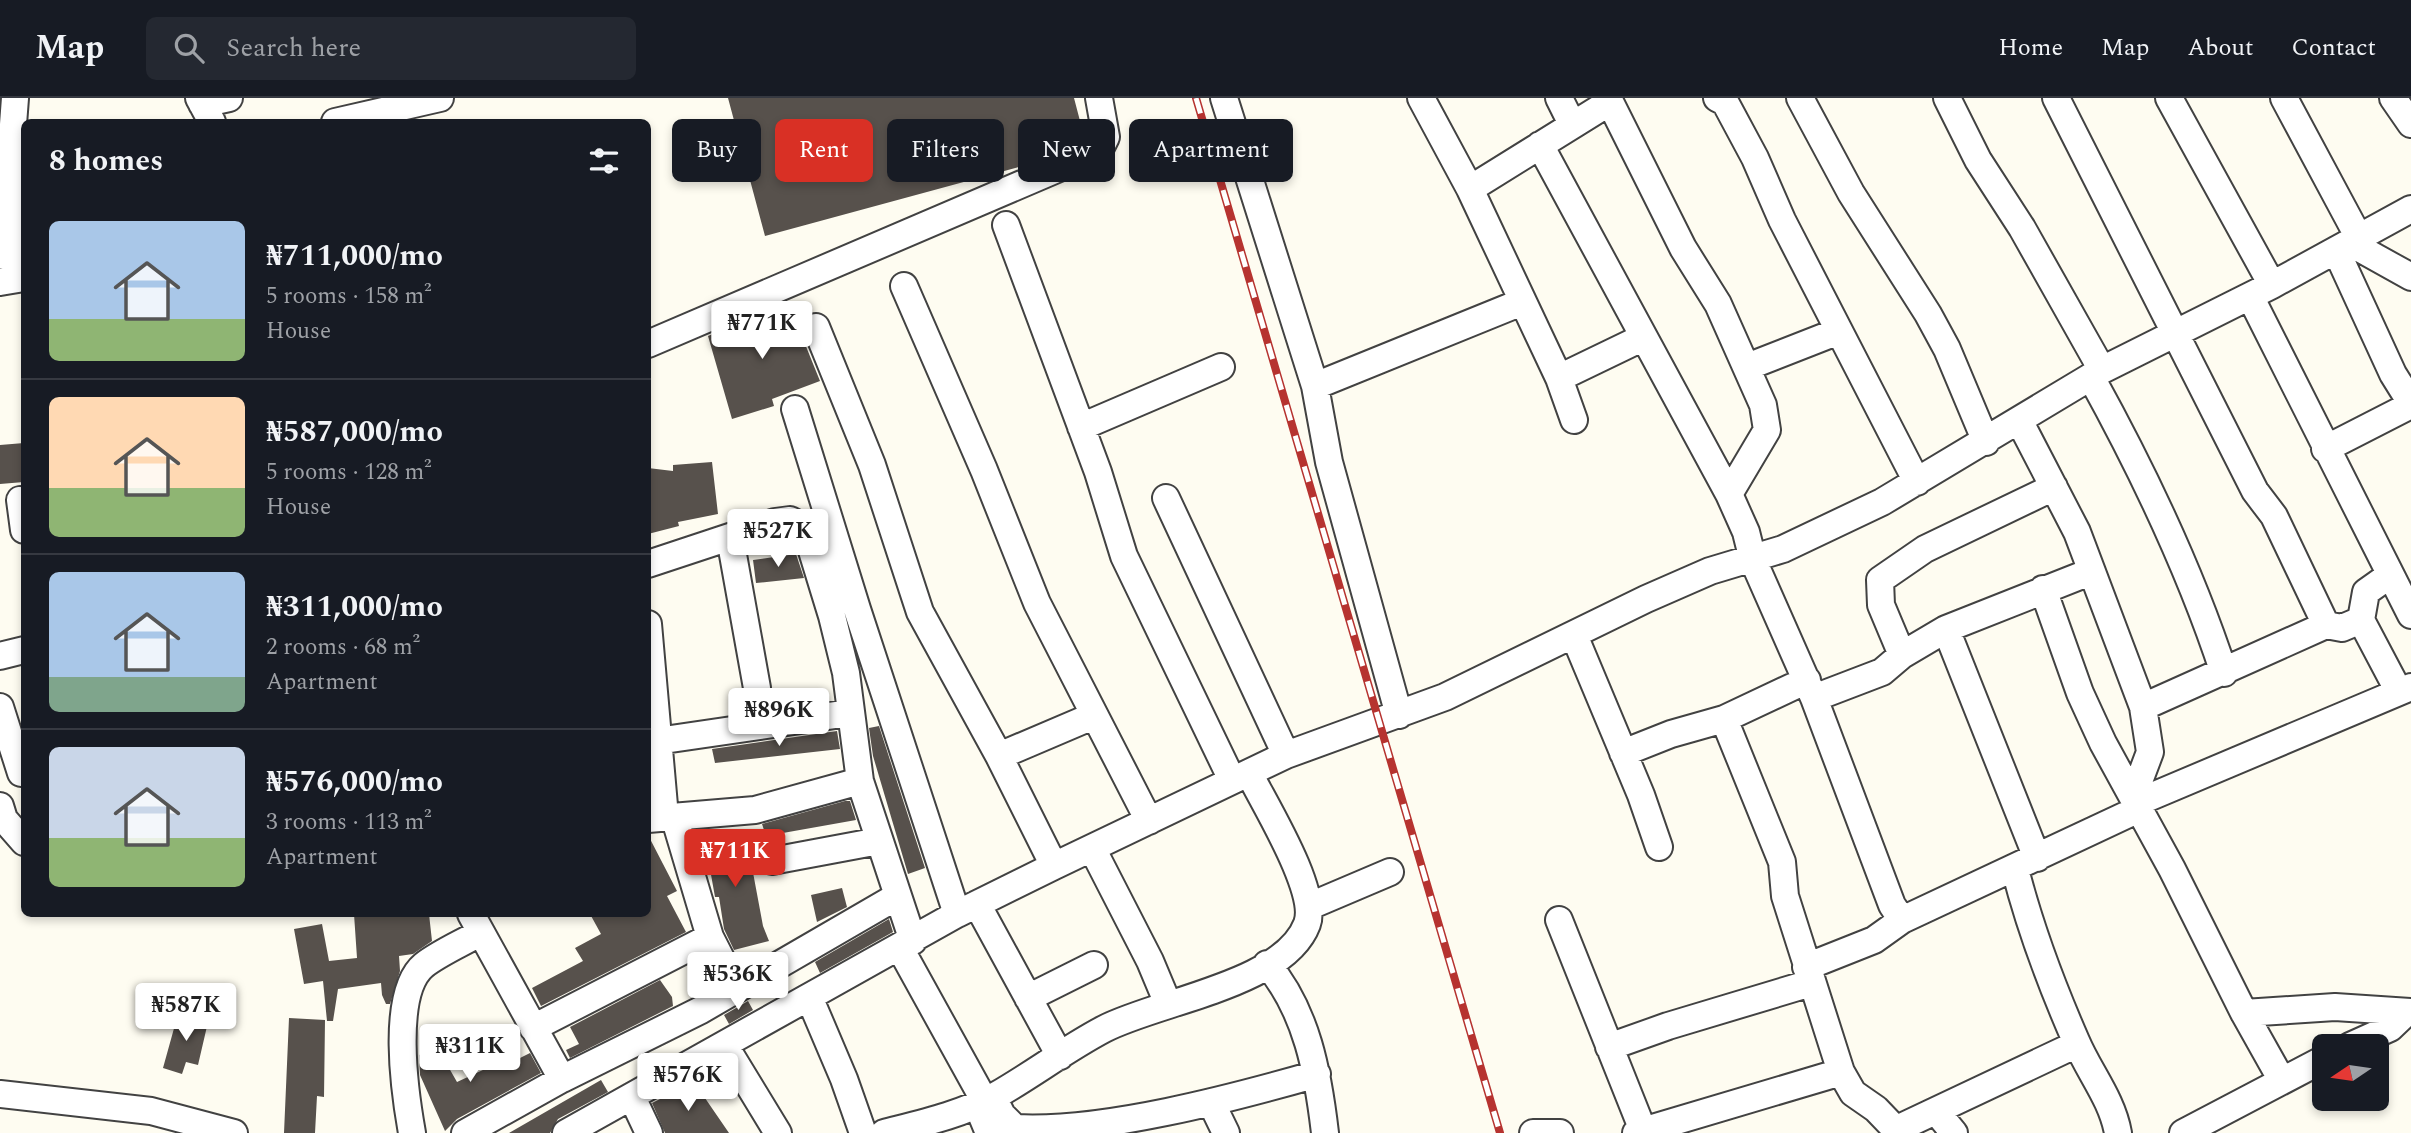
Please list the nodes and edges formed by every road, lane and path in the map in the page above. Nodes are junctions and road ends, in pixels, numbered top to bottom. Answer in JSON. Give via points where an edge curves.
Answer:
{"nodes":[{"id":1,"x":15,"y":98,"type":"edge"},
{"id":2,"x":229,"y":98,"type":"edge"},
{"id":3,"x":440,"y":98,"type":"edge"},
{"id":4,"x":1099,"y":98,"type":"edge"},
{"id":5,"x":1224,"y":98,"type":"edge"},
{"id":6,"x":1421,"y":98,"type":"edge"},
{"id":7,"x":1559,"y":98,"type":"edge"},
{"id":8,"x":1695,"y":98,"type":"edge"},
{"id":9,"x":1702,"y":98,"type":"edge"},
{"id":10,"x":1717,"y":98,"type":"edge"},
{"id":11,"x":1800,"y":98,"type":"edge"},
{"id":12,"x":1947,"y":98,"type":"edge"},
{"id":13,"x":2056,"y":98,"type":"edge"},
{"id":14,"x":2169,"y":98,"type":"edge"},
{"id":15,"x":2284,"y":98,"type":"edge"},
{"id":16,"x":2393,"y":98,"type":"edge"},
{"id":17,"x":1609,"y":100,"type":"edge"},
{"id":18,"x":205,"y":108,"type":"edge"},
{"id":19,"x":348,"y":119,"type":"edge"},
{"id":20,"x":1572,"y":124,"type":"junction"},
{"id":21,"x":2411,"y":124,"type":"edge"},
{"id":22,"x":1540,"y":145,"type":"junction"},
{"id":23,"x":1469,"y":189,"type":"junction"},
{"id":24,"x":2411,"y":209,"type":"edge"},
{"id":25,"x":1006,"y":225,"type":"dead end"},
{"id":26,"x":2348,"y":244,"type":"junction"},
{"id":27,"x":6,"y":255,"type":"edge"},
{"id":28,"x":2411,"y":277,"type":"edge"},
{"id":29,"x":0,"y":282,"type":"edge"},
{"id":30,"x":904,"y":286,"type":"dead end"},
{"id":31,"x":2261,"y":290,"type":"junction"},
{"id":32,"x":1522,"y":302,"type":"junction"},
{"id":33,"x":816,"y":327,"type":"dead end"},
{"id":34,"x":1839,"y":331,"type":"junction"},
{"id":35,"x":2173,"y":334,"type":"junction"},
{"id":36,"x":1644,"y":337,"type":"junction"},
{"id":37,"x":651,"y":343,"type":"edge"},
{"id":38,"x":1747,"y":366,"type":"junction"},
{"id":39,"x":1221,"y":368,"type":"dead end"},
{"id":40,"x":2097,"y":374,"type":"junction"},
{"id":41,"x":1559,"y":378,"type":"junction"},
{"id":42,"x":1315,"y":386,"type":"junction"},
{"id":43,"x":2411,"y":404,"type":"edge"},
{"id":44,"x":796,"y":409,"type":"dead end"},
{"id":45,"x":1574,"y":420,"type":"dead end"},
{"id":46,"x":2020,"y":422,"type":"junction"},
{"id":47,"x":1081,"y":428,"type":"junction"},
{"id":48,"x":1986,"y":442,"type":"junction"},
{"id":49,"x":2325,"y":449,"type":"junction"},
{"id":50,"x":1917,"y":482,"type":"junction"},
{"id":51,"x":2054,"y":487,"type":"junction"},
{"id":52,"x":1729,"y":494,"type":"junction"},
{"id":53,"x":1166,"y":498,"type":"dead end"},
{"id":54,"x":15,"y":501,"type":"edge"},
{"id":55,"x":21,"y":520,"type":"edge"},
{"id":56,"x":730,"y":538,"type":"junction"},
{"id":57,"x":1753,"y":560,"type":"junction"},
{"id":58,"x":651,"y":563,"type":"edge"},
{"id":59,"x":2090,"y":572,"type":"junction"},
{"id":60,"x":2390,"y":575,"type":"junction"},
{"id":61,"x":2043,"y":589,"type":"junction"},
{"id":62,"x":2411,"y":615,"type":"edge"},
{"id":63,"x":2361,"y":620,"type":"junction"},
{"id":64,"x":2326,"y":625,"type":"junction"},
{"id":65,"x":1946,"y":629,"type":"junction"},
{"id":66,"x":1574,"y":635,"type":"junction"},
{"id":67,"x":21,"y":651,"type":"edge"},
{"id":68,"x":1902,"y":655,"type":"junction"},
{"id":69,"x":0,"y":656,"type":"edge"},
{"id":70,"x":2224,"y":673,"type":"junction"},
{"id":71,"x":757,"y":688,"type":"dead end"},
{"id":72,"x":1811,"y":689,"type":"junction"},
{"id":73,"x":2405,"y":690,"type":"edge"},
{"id":74,"x":651,"y":704,"type":"edge"},
{"id":75,"x":0,"y":707,"type":"edge"},
{"id":76,"x":2143,"y":707,"type":"junction"},
{"id":77,"x":849,"y":713,"type":"junction"},
{"id":78,"x":1399,"y":715,"type":"junction"},
{"id":79,"x":1093,"y":716,"type":"junction"},
{"id":80,"x":1724,"y":719,"type":"junction"},
{"id":81,"x":657,"y":741,"type":"junction"},
{"id":82,"x":1623,"y":753,"type":"junction"},
{"id":83,"x":1286,"y":755,"type":"junction"},
{"id":84,"x":999,"y":756,"type":"junction"},
{"id":85,"x":15,"y":774,"type":"edge"},
{"id":86,"x":1241,"y":776,"type":"junction"},
{"id":87,"x":860,"y":781,"type":"junction"},
{"id":88,"x":2135,"y":802,"type":"junction"},
{"id":89,"x":0,"y":806,"type":"edge"},
{"id":90,"x":662,"y":817,"type":"edge"},
{"id":91,"x":1149,"y":821,"type":"junction"},
{"id":92,"x":21,"y":839,"type":"edge"},
{"id":93,"x":879,"y":841,"type":"junction"},
{"id":94,"x":1658,"y":847,"type":"dead end"},
{"id":95,"x":1092,"y":848,"type":"junction"},
{"id":96,"x":772,"y":861,"type":"dead end"},
{"id":97,"x":2026,"y":863,"type":"junction"},
{"id":98,"x":1054,"y":866,"type":"junction"},
{"id":99,"x":1390,"y":872,"type":"dead end"},
{"id":100,"x":896,"y":897,"type":"junction"},
{"id":101,"x":1310,"y":906,"type":"junction"},
{"id":102,"x":967,"y":909,"type":"junction"},
{"id":103,"x":1902,"y":919,"type":"junction"},
{"id":104,"x":1559,"y":920,"type":"dead end"},
{"id":105,"x":476,"y":923,"type":"edge"},
{"id":106,"x":710,"y":937,"type":"junction"},
{"id":107,"x":906,"y":945,"type":"junction"},
{"id":108,"x":1267,"y":964,"type":"junction"},
{"id":109,"x":1094,"y":965,"type":"dead end"},
{"id":110,"x":1808,"y":975,"type":"junction"},
{"id":111,"x":736,"y":988,"type":"junction"},
{"id":112,"x":1028,"y":998,"type":"junction"},
{"id":113,"x":810,"y":999,"type":"junction"},
{"id":114,"x":1168,"y":1004,"type":"junction"},
{"id":115,"x":2409,"y":1012,"type":"edge"},
{"id":116,"x":2244,"y":1013,"type":"junction"},
{"id":117,"x":533,"y":1028,"type":"junction"},
{"id":118,"x":2377,"y":1034,"type":"edge"},
{"id":119,"x":2077,"y":1044,"type":"junction"},
{"id":120,"x":725,"y":1045,"type":"junction"},
{"id":121,"x":1609,"y":1046,"type":"junction"},
{"id":122,"x":1060,"y":1056,"type":"junction"},
{"id":123,"x":2312,"y":1065,"type":"edge"},
{"id":124,"x":1841,"y":1072,"type":"junction"},
{"id":125,"x":1317,"y":1074,"type":"junction"},
{"id":126,"x":562,"y":1079,"type":"junction"},
{"id":127,"x":2281,"y":1079,"type":"junction"},
{"id":128,"x":0,"y":1094,"type":"edge"},
{"id":129,"x":632,"y":1097,"type":"junction"},
{"id":130,"x":985,"y":1100,"type":"junction"},
{"id":131,"x":1211,"y":1102,"type":"junction"},
{"id":132,"x":1936,"y":1111,"type":"junction"},
{"id":133,"x":1093,"y":1129,"type":"edge"},
{"id":134,"x":1898,"y":1131,"type":"edge"},
{"id":135,"x":2193,"y":1131,"type":"edge"},
{"id":136,"x":1641,"y":1132,"type":"edge"},
{"id":137,"x":234,"y":1133,"type":"edge"},
{"id":138,"x":412,"y":1133,"type":"edge"},
{"id":139,"x":466,"y":1133,"type":"edge"},
{"id":140,"x":566,"y":1133,"type":"edge"},
{"id":141,"x":649,"y":1133,"type":"edge"},
{"id":142,"x":778,"y":1133,"type":"edge"},
{"id":143,"x":881,"y":1133,"type":"edge"},
{"id":144,"x":989,"y":1133,"type":"edge"},
{"id":145,"x":1226,"y":1133,"type":"edge"},
{"id":146,"x":1325,"y":1133,"type":"edge"},
{"id":147,"x":1533,"y":1133,"type":"edge"},
{"id":148,"x":1560,"y":1133,"type":"edge"},
{"id":149,"x":1954,"y":1133,"type":"edge"},
{"id":150,"x":2118,"y":1133,"type":"edge"}],
"edges":[{"from":1,"to":27,"type":"street"},
{"from":2,"to":18,"type":"street"},
{"from":3,"to":19,"type":"street"},
{"from":4,"to":37,"type":"street","via":[[1106,137],[1099,151]]},
{"from":5,"to":42,"type":"street"},
{"from":6,"to":23,"type":"street"},
{"from":7,"to":20,"type":"street"},
{"from":8,"to":9,"type":"street"},
{"from":10,"to":34,"type":"street","via":[[1725,102],[1755,158]]},
{"from":11,"to":48,"type":"street","via":[[1851,193],[1947,349]]},
{"from":12,"to":40,"type":"street","via":[[1978,160],[2022,228]]},
{"from":13,"to":35,"type":"street"},
{"from":14,"to":31,"type":"street"},
{"from":15,"to":26,"type":"street"},
{"from":16,"to":21,"type":"street"},
{"from":17,"to":20,"type":"street"},
{"from":17,"to":38,"type":"street"},
{"from":20,"to":22,"type":"street"},
{"from":22,"to":23,"type":"street"},
{"from":22,"to":36,"type":"street"},
{"from":23,"to":32,"type":"street"},
{"from":24,"to":26,"type":"street"},
{"from":25,"to":47,"type":"street"},
{"from":26,"to":28,"type":"street"},
{"from":26,"to":31,"type":"street"},
{"from":26,"to":43,"type":"street","via":[[2393,374]]},
{"from":27,"to":29,"type":"street","via":[[19,261],[20,275],[14,281]]},
{"from":30,"to":79,"type":"street","via":[[1037,603]]},
{"from":31,"to":35,"type":"street"},
{"from":31,"to":49,"type":"street"},
{"from":32,"to":41,"type":"street"},
{"from":32,"to":42,"type":"street"},
{"from":33,"to":84,"type":"street","via":[[872,465],[920,612]]},
{"from":34,"to":38,"type":"street"},
{"from":34,"to":50,"type":"street"},
{"from":35,"to":40,"type":"street"},
{"from":35,"to":64,"type":"street","via":[[2255,491],[2274,516]]},
{"from":36,"to":41,"type":"street"},
{"from":36,"to":52,"type":"street"},
{"from":38,"to":52,"type":"street","via":[[1768,424]]},
{"from":39,"to":47,"type":"street"},
{"from":40,"to":46,"type":"street"},
{"from":40,"to":70,"type":"street","via":[[2197,595]]},
{"from":41,"to":45,"type":"street"},
{"from":42,"to":78,"type":"street","via":[[1329,462]]},
{"from":43,"to":49,"type":"street"},
{"from":44,"to":102,"type":"street","via":[[857,609]]},
{"from":46,"to":48,"type":"street"},
{"from":46,"to":51,"type":"street"},
{"from":47,"to":86,"type":"street","via":[[1124,556]]},
{"from":48,"to":50,"type":"street"},
{"from":49,"to":60,"type":"street"},
{"from":50,"to":57,"type":"street"},
{"from":51,"to":59,"type":"street","via":[[2077,532]]},
{"from":51,"to":68,"type":"street","via":[[1925,549],[1880,580],[1881,605]]},
{"from":52,"to":57,"type":"street"},
{"from":53,"to":83,"type":"street"},
{"from":54,"to":55,"type":"street"},
{"from":56,"to":58,"type":"street"},
{"from":56,"to":71,"type":"street"},
{"from":56,"to":77,"type":"street","via":[[775,522],[790,520],[804,528],[846,673]]},
{"from":57,"to":66,"type":"street","via":[[1710,571]]},
{"from":57,"to":72,"type":"street"},
{"from":59,"to":61,"type":"street"},
{"from":59,"to":76,"type":"street"},
{"from":60,"to":62,"type":"street"},
{"from":60,"to":63,"type":"street","via":[[2366,592]]},
{"from":61,"to":65,"type":"street"},
{"from":61,"to":88,"type":"street","via":[[2080,693]]},
{"from":63,"to":64,"type":"street","via":[[2342,628]]},
{"from":63,"to":73,"type":"street"},
{"from":64,"to":70,"type":"street"},
{"from":65,"to":68,"type":"street"},
{"from":65,"to":97,"type":"street"},
{"from":66,"to":78,"type":"street"},
{"from":66,"to":82,"type":"street"},
{"from":67,"to":69,"type":"street"},
{"from":68,"to":72,"type":"street","via":[[1882,671]]},
{"from":70,"to":76,"type":"street"},
{"from":72,"to":80,"type":"street"},
{"from":72,"to":103,"type":"street","via":[[1881,878]]},
{"from":73,"to":88,"type":"street"},
{"from":74,"to":81,"type":"street"},
{"from":75,"to":85,"type":"street"},
{"from":76,"to":88,"type":"street","via":[[2150,752]]},
{"from":77,"to":81,"type":"street"},
{"from":77,"to":87,"type":"street"},
{"from":78,"to":83,"type":"street"},
{"from":79,"to":84,"type":"street"},
{"from":79,"to":91,"type":"street"},
{"from":80,"to":82,"type":"street"},
{"from":80,"to":110,"type":"street","via":[[1782,862],[1785,896]]},
{"from":81,"to":90,"type":"street"},
{"from":82,"to":94,"type":"street"},
{"from":83,"to":86,"type":"street"},
{"from":84,"to":98,"type":"street"},
{"from":86,"to":91,"type":"street"},
{"from":86,"to":101,"type":"street","via":[[1300,874]]},
{"from":87,"to":90,"type":"street","via":[[755,810]]},
{"from":87,"to":93,"type":"street"},
{"from":88,"to":97,"type":"street"},
{"from":88,"to":116,"type":"street"},
{"from":89,"to":92,"type":"street","via":[[4,819]]},
{"from":90,"to":106,"type":"street"},
{"from":91,"to":95,"type":"street"},
{"from":93,"to":96,"type":"street"},
{"from":93,"to":100,"type":"street"},
{"from":95,"to":98,"type":"street"},
{"from":95,"to":114,"type":"street"},
{"from":97,"to":103,"type":"street"},
{"from":97,"to":119,"type":"street","via":[[2033,937]]},
{"from":98,"to":102,"type":"street"},
{"from":99,"to":101,"type":"street"},
{"from":100,"to":107,"type":"street"},
{"from":100,"to":111,"type":"street"},
{"from":101,"to":108,"type":"street","via":[[1307,925],[1293,944]]},
{"from":102,"to":107,"type":"street"},
{"from":102,"to":112,"type":"street"},
{"from":103,"to":110,"type":"street","via":[[1874,940]]},
{"from":104,"to":121,"type":"street"},
{"from":105,"to":117,"type":"street"},
{"from":105,"to":138,"type":"street","via":[[414,976],[403,1050]]},
{"from":106,"to":111,"type":"street"},
{"from":106,"to":117,"type":"street"},
{"from":107,"to":113,"type":"street"},
{"from":107,"to":130,"type":"street"},
{"from":108,"to":114,"type":"street","via":[[1220,990]]},
{"from":108,"to":125,"type":"street","via":[[1294,1005]]},
{"from":109,"to":112,"type":"street"},
{"from":110,"to":121,"type":"street"},
{"from":110,"to":124,"type":"street"},
{"from":111,"to":126,"type":"street"},
{"from":112,"to":122,"type":"street"},
{"from":113,"to":120,"type":"street"},
{"from":113,"to":143,"type":"street"},
{"from":114,"to":122,"type":"street","via":[[1105,1028]]},
{"from":115,"to":116,"type":"street","via":[[2335,1007]]},
{"from":115,"to":118,"type":"street"},
{"from":116,"to":127,"type":"street"},
{"from":117,"to":126,"type":"street"},
{"from":119,"to":132,"type":"street"},
{"from":119,"to":150,"type":"street","via":[[2112,1109]]},
{"from":120,"to":129,"type":"street"},
{"from":120,"to":142,"type":"street"},
{"from":121,"to":136,"type":"street"},
{"from":122,"to":130,"type":"street"},
{"from":123,"to":127,"type":"street"},
{"from":124,"to":134,"type":"street","via":[[1853,1093]]},
{"from":124,"to":136,"type":"street"},
{"from":125,"to":131,"type":"street"},
{"from":125,"to":146,"type":"street"},
{"from":126,"to":139,"type":"street"},
{"from":127,"to":135,"type":"street"},
{"from":128,"to":137,"type":"street","via":[[151,1111]]},
{"from":129,"to":140,"type":"street"},
{"from":129,"to":141,"type":"street"},
{"from":130,"to":133,"type":"street","via":[[1015,1128]]},
{"from":130,"to":143,"type":"street","via":[[923,1125]]},
{"from":130,"to":144,"type":"street"},
{"from":131,"to":133,"type":"street"},
{"from":131,"to":145,"type":"street"},
{"from":132,"to":134,"type":"street"},
{"from":132,"to":149,"type":"street"},
{"from":147,"to":148,"type":"street"}]}
